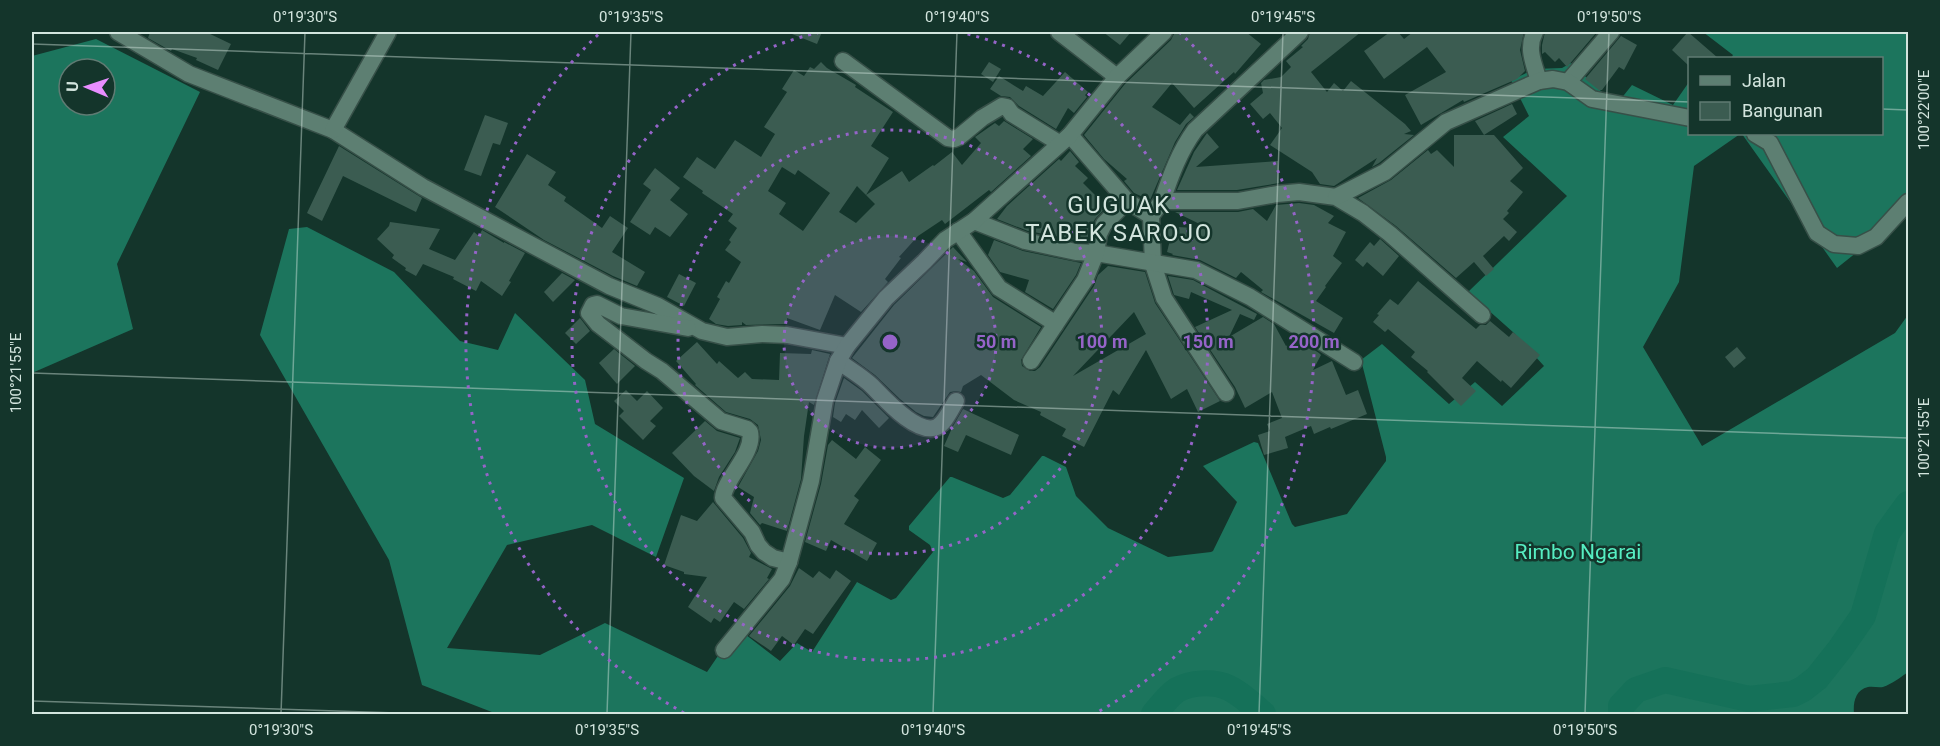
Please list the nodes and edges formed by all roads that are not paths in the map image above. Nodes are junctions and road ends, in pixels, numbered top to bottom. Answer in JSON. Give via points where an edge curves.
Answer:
{"nodes":[{"id":1,"x":118,"y":32,"type":"edge"},
{"id":2,"x":387,"y":32,"type":"edge"},
{"id":3,"x":1059,"y":32,"type":"edge"},
{"id":4,"x":1164,"y":32,"type":"edge"},
{"id":5,"x":1300,"y":32,"type":"edge"},
{"id":6,"x":1535,"y":32,"type":"edge"},
{"id":7,"x":1611,"y":32,"type":"edge"},
{"id":8,"x":843,"y":61,"type":"dead end"},
{"id":9,"x":1117,"y":77,"type":"junction"},
{"id":10,"x":1539,"y":81,"type":"junction"},
{"id":11,"x":1568,"y":82,"type":"junction"},
{"id":12,"x":1688,"y":118,"type":"edge"},
{"id":13,"x":333,"y":130,"type":"junction"},
{"id":14,"x":1757,"y":135,"type":"edge"},
{"id":15,"x":1064,"y":139,"type":"junction"},
{"id":16,"x":1336,"y":197,"type":"junction"},
{"id":17,"x":1127,"y":201,"type":"junction"},
{"id":18,"x":1161,"y":201,"type":"junction"},
{"id":19,"x":1908,"y":202,"type":"edge"},
{"id":20,"x":1151,"y":216,"type":"junction"},
{"id":21,"x":974,"y":221,"type":"junction"},
{"id":22,"x":958,"y":231,"type":"junction"},
{"id":23,"x":1096,"y":253,"type":"junction"},
{"id":24,"x":1153,"y":264,"type":"junction"},
{"id":25,"x":609,"y":286,"type":"junction"},
{"id":26,"x":597,"y":304,"type":"junction"},
{"id":27,"x":1482,"y":315,"type":"dead end"},
{"id":28,"x":1055,"y":325,"type":"junction"},
{"id":29,"x":702,"y":331,"type":"junction"},
{"id":30,"x":847,"y":346,"type":"junction"},
{"id":31,"x":1031,"y":361,"type":"dead end"},
{"id":32,"x":838,"y":362,"type":"junction"},
{"id":33,"x":1354,"y":362,"type":"dead end"},
{"id":34,"x":1226,"y":393,"type":"dead end"},
{"id":35,"x":956,"y":400,"type":"dead end"},
{"id":36,"x":789,"y":562,"type":"junction"},
{"id":37,"x":724,"y":650,"type":"dead end"}],
"edges":[{"from":1,"to":13,"type":"street","via":[[189,74]]},
{"from":2,"to":13,"type":"street"},
{"from":3,"to":9,"type":"street"},
{"from":4,"to":9,"type":"street"},
{"from":5,"to":18,"type":"street","via":[[1195,130],[1173,167]]},
{"from":6,"to":10,"type":"street","via":[[1530,50]]},
{"from":7,"to":11,"type":"street"},
{"from":8,"to":15,"type":"street","via":[[948,138],[959,137],[1002,106]]},
{"from":9,"to":15,"type":"street"},
{"from":10,"to":11,"type":"street"},
{"from":10,"to":16,"type":"street","via":[[1446,122],[1385,172]]},
{"from":11,"to":12,"type":"street","via":[[1592,99]]},
{"from":13,"to":25,"type":"street","via":[[423,187]]},
{"from":14,"to":19,"type":"street","via":[[1770,143],[1817,233],[1834,244],[1858,246],[1876,237]]},
{"from":15,"to":17,"type":"street"},
{"from":15,"to":21,"type":"street"},
{"from":16,"to":18,"type":"street","via":[[1299,192],[1238,201]]},
{"from":16,"to":27,"type":"street","via":[[1390,234]]},
{"from":17,"to":20,"type":"street"},
{"from":17,"to":23,"type":"street","via":[[1104,224]]},
{"from":18,"to":20,"type":"street"},
{"from":20,"to":24,"type":"street"},
{"from":21,"to":22,"type":"street"},
{"from":21,"to":23,"type":"street","via":[[1025,241]]},
{"from":22,"to":28,"type":"street","via":[[999,288]]},
{"from":22,"to":30,"type":"street","via":[[886,298]]},
{"from":23,"to":24,"type":"street"},
{"from":23,"to":28,"type":"street","via":[[1085,280]]},
{"from":24,"to":33,"type":"street","via":[[1196,270],[1250,297]]},
{"from":24,"to":34,"type":"street","via":[[1164,298]]},
{"from":25,"to":26,"type":"street"},
{"from":25,"to":29,"type":"street","via":[[658,306]]},
{"from":26,"to":29,"type":"street","via":[[621,316]]},
{"from":26,"to":36,"type":"street","via":[[590,313],[598,324],[721,421],[750,432],[750,443],[723,490],[723,498],[764,552]]},
{"from":28,"to":31,"type":"street"},
{"from":29,"to":30,"type":"street","via":[[727,337],[788,335]]},
{"from":30,"to":32,"type":"street"},
{"from":32,"to":35,"type":"street","via":[[872,386],[899,414],[922,427],[938,427]]},
{"from":32,"to":36,"type":"street","via":[[825,400],[811,481]]},
{"from":36,"to":37,"type":"street","via":[[782,579]]}]}
